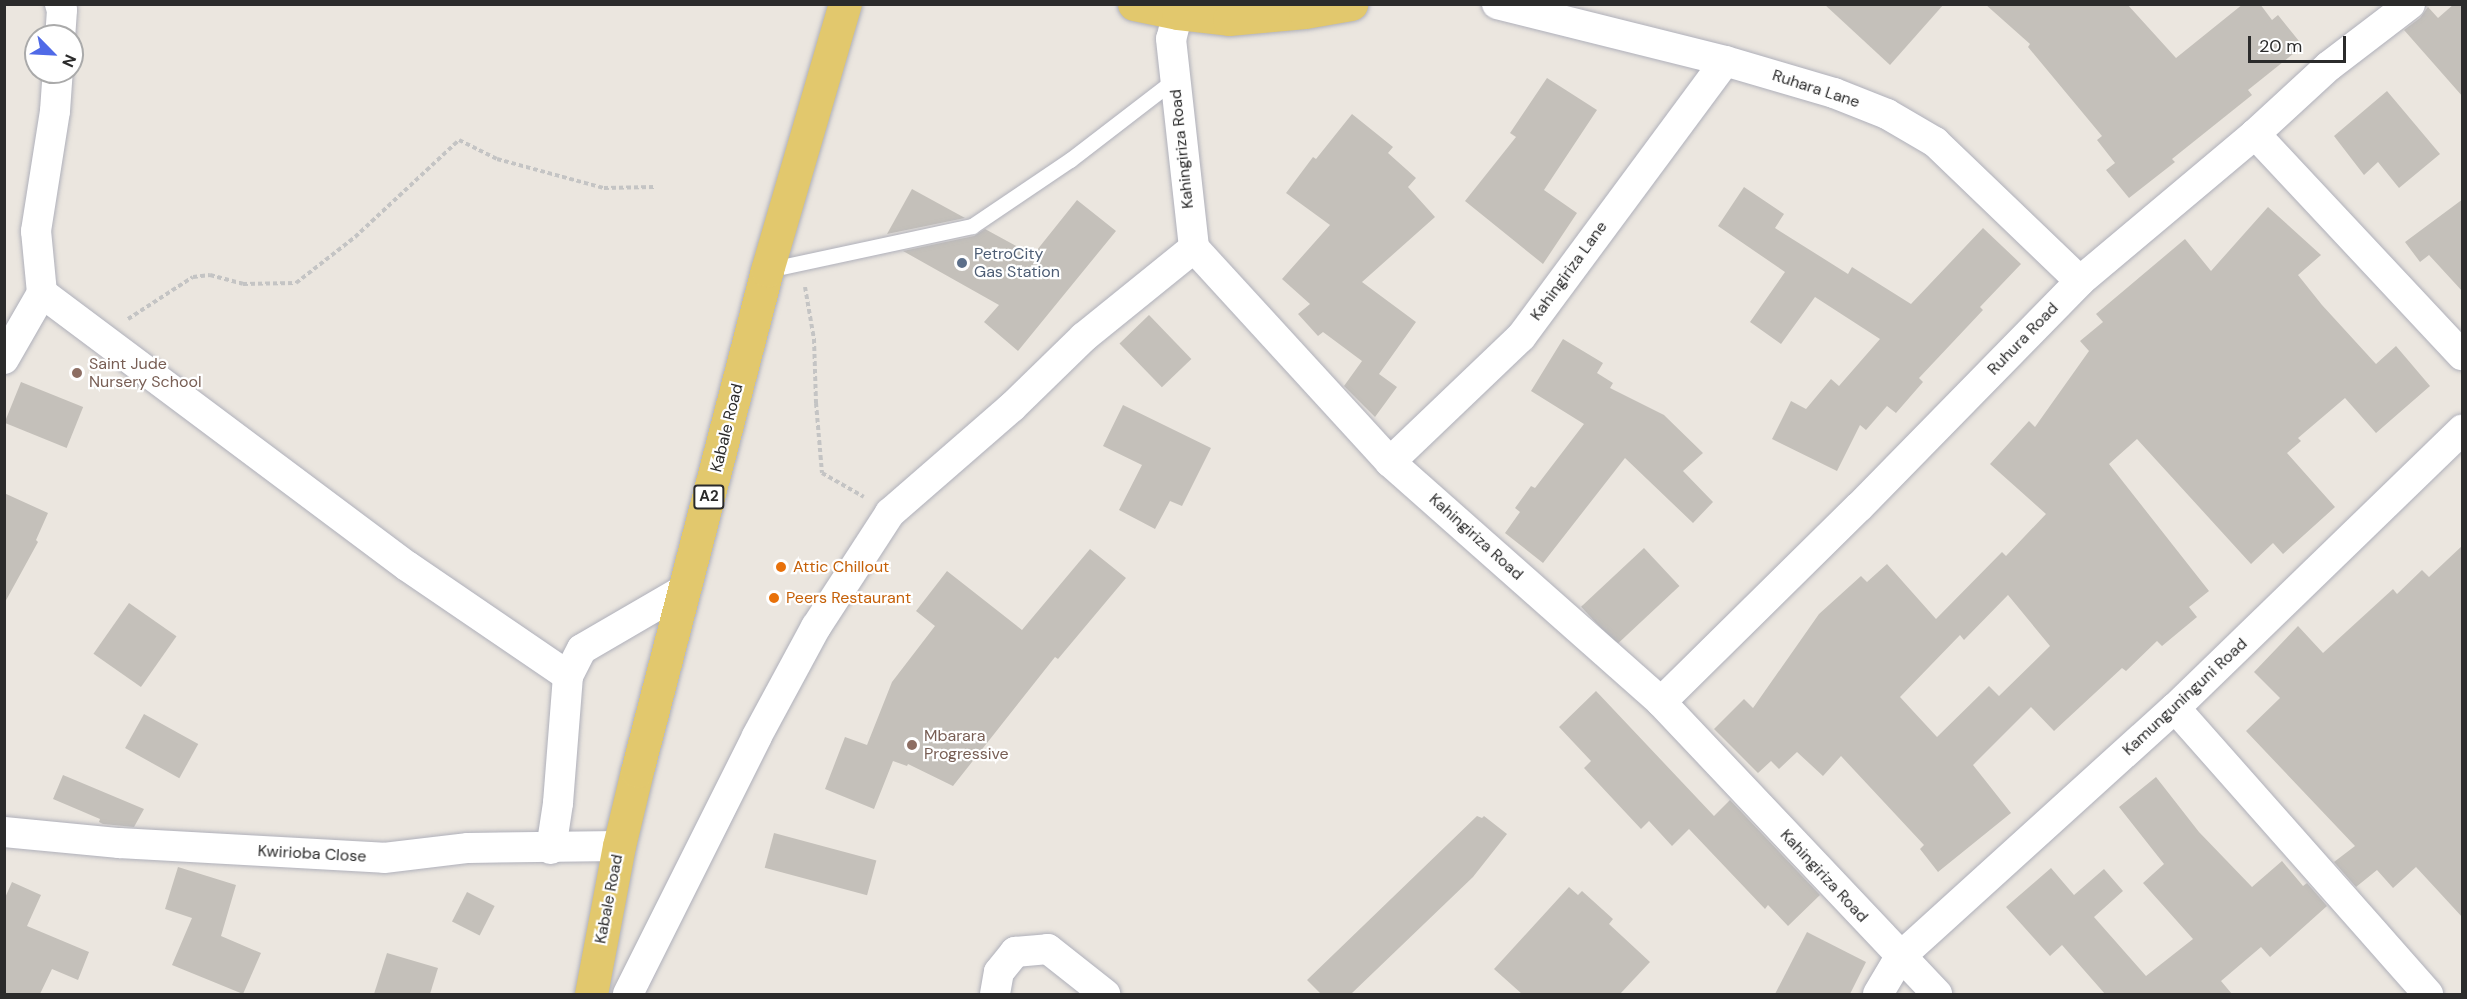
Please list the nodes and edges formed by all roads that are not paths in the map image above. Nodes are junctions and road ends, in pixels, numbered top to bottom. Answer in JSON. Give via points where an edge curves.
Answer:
{"nodes":[{"id":1,"x":60,"y":4,"type":"edge"},
{"id":2,"x":845,"y":4,"type":"edge"},
{"id":3,"x":1134,"y":4,"type":"edge"},
{"id":4,"x":1351,"y":4,"type":"edge"},
{"id":5,"x":1497,"y":4,"type":"edge"},
{"id":6,"x":2410,"y":4,"type":"edge"},
{"id":7,"x":1179,"y":9,"type":"edge"},
{"id":8,"x":61,"y":24,"type":"edge"},
{"id":9,"x":1725,"y":61,"type":"junction"},
{"id":10,"x":1174,"y":80,"type":"junction"},
{"id":11,"x":57,"y":84,"type":"edge"},
{"id":12,"x":2255,"y":134,"type":"junction"},
{"id":13,"x":1194,"y":248,"type":"junction"},
{"id":14,"x":767,"y":270,"type":"junction"},
{"id":15,"x":2080,"y":281,"type":"junction"},
{"id":16,"x":42,"y":293,"type":"junction"},
{"id":17,"x":2463,"y":355,"type":"edge"},
{"id":18,"x":4,"y":359,"type":"edge"},
{"id":19,"x":2463,"y":430,"type":"edge"},
{"id":20,"x":1390,"y":462,"type":"junction"},
{"id":21,"x":685,"y":589,"type":"junction"},
{"id":22,"x":568,"y":676,"type":"junction"},
{"id":23,"x":1661,"y":702,"type":"junction"},
{"id":24,"x":2175,"y":708,"type":"junction"},
{"id":25,"x":4,"y":832,"type":"edge"},
{"id":26,"x":619,"y":846,"type":"junction"},
{"id":27,"x":551,"y":849,"type":"junction"},
{"id":28,"x":1900,"y":957,"type":"junction"},
{"id":29,"x":591,"y":994,"type":"edge"},
{"id":30,"x":628,"y":994,"type":"edge"},
{"id":31,"x":995,"y":994,"type":"edge"},
{"id":32,"x":1105,"y":994,"type":"edge"},
{"id":33,"x":1878,"y":994,"type":"edge"},
{"id":34,"x":1937,"y":994,"type":"edge"},
{"id":35,"x":2428,"y":994,"type":"edge"}],
"edges":[{"from":1,"to":8,"type":"street"},
{"from":2,"to":14,"type":"main road","name":"Kabale Road","number":"A2"},
{"from":3,"to":7,"type":"main road"},
{"from":4,"to":7,"type":"main road","via":[[1229,19]]},
{"from":5,"to":9,"type":"street","name":"Ruhara Lane"},
{"from":6,"to":12,"type":"street","name":"Ruhura Road","via":[[2329,66]]},
{"from":7,"to":10,"type":"street","name":"Kahingiriza Road","via":[[1171,39]]},
{"from":9,"to":15,"type":"street","name":"Ruhara Lane","via":[[1834,93],[1887,114],[1935,142]]},
{"from":9,"to":20,"type":"street","name":"Kahingiriza Lane","via":[[1521,337]]},
{"from":10,"to":13,"type":"street","name":"Kahingiriza Road"},
{"from":10,"to":14,"type":"lane","via":[[1070,160],[972,226]]},
{"from":11,"to":16,"type":"street","via":[[36,231]]},
{"from":12,"to":15,"type":"street","name":"Ruhura Road"},
{"from":12,"to":17,"type":"street"},
{"from":13,"to":20,"type":"street","name":"Kahingiriza Road"},
{"from":13,"to":30,"type":"street","via":[[1084,337],[1012,407],[890,513],[811,637]]},
{"from":14,"to":21,"type":"main road","name":"Kabale Road","number":"A2"},
{"from":15,"to":23,"type":"street","name":"Ruhura Road"},
{"from":16,"to":18,"type":"street"},
{"from":16,"to":22,"type":"street","via":[[407,566]]},
{"from":19,"to":24,"type":"street","name":"Kamunguninguni Road"},
{"from":20,"to":23,"type":"street","name":"Kahingiriza Road"},
{"from":21,"to":22,"type":"street","via":[[582,649]]},
{"from":21,"to":26,"type":"main road","name":"Kabale Road","number":"A2"},
{"from":22,"to":27,"type":"street"},
{"from":23,"to":28,"type":"street","name":"Kahingiriza Road"},
{"from":24,"to":28,"type":"street","name":"Kamunguninguni Road"},
{"from":24,"to":35,"type":"street"},
{"from":25,"to":27,"type":"street","name":"Kwirioba Close","via":[[119,843],[384,858],[468,848]]},
{"from":26,"to":27,"type":"street","name":"Kwirioba Close"},
{"from":26,"to":29,"type":"main road","name":"Kabale Road","number":"A2"},
{"from":28,"to":33,"type":"street","name":"Kamunguninguni Road"},
{"from":28,"to":34,"type":"street","name":"Kahingiriza Road"},
{"from":31,"to":32,"type":"street","via":[[999,972],[1015,952],[1048,949]]}]}
